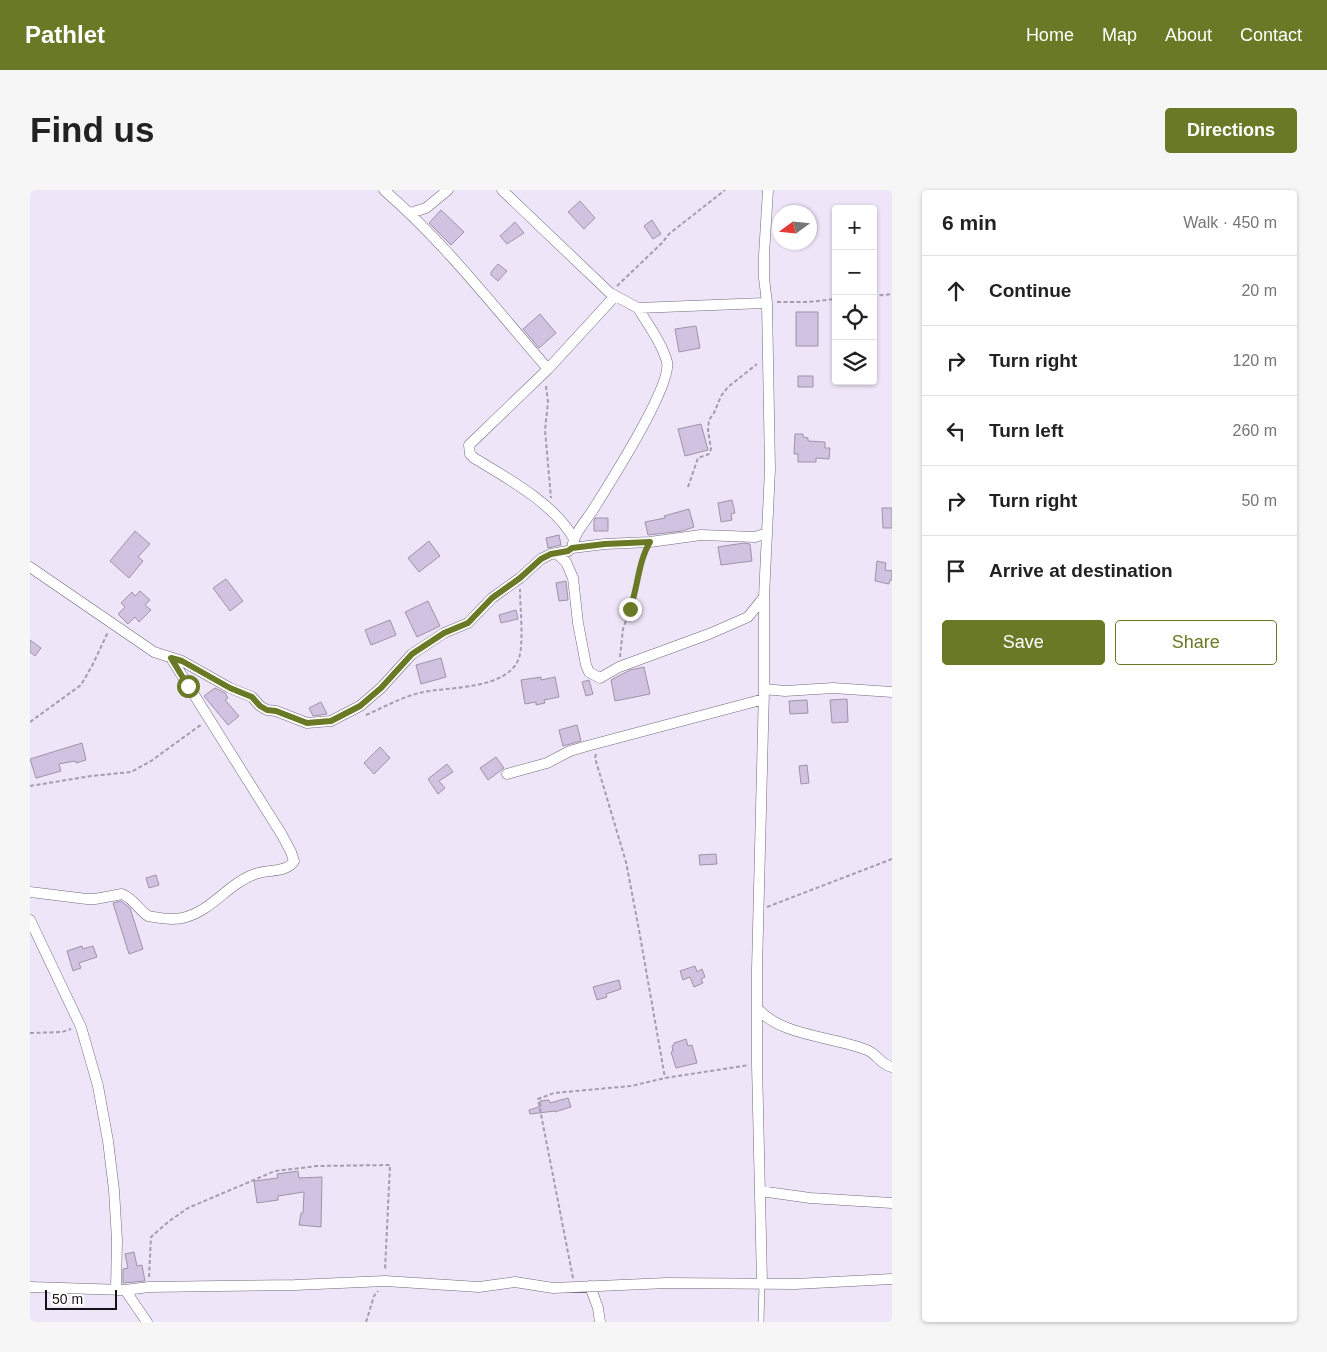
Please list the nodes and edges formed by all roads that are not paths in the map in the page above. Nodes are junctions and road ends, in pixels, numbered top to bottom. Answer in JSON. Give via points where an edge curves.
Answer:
{"nodes":[{"id":1,"x":384,"y":190,"type":"edge"},
{"id":2,"x":448,"y":190,"type":"edge"},
{"id":3,"x":502,"y":190,"type":"edge"},
{"id":4,"x":768,"y":190,"type":"edge"},
{"id":5,"x":410,"y":213,"type":"junction"},
{"id":6,"x":612,"y":295,"type":"junction"},
{"id":7,"x":767,"y":303,"type":"junction"},
{"id":8,"x":638,"y":308,"type":"junction"},
{"id":9,"x":546,"y":371,"type":"junction"},
{"id":10,"x":767,"y":533,"type":"junction"},
{"id":11,"x":573,"y":543,"type":"junction"},
{"id":12,"x":556,"y":553,"type":"junction"},
{"id":13,"x":30,"y":567,"type":"edge"},
{"id":14,"x":764,"y":597,"type":"junction"},
{"id":15,"x":171,"y":658,"type":"junction"},
{"id":16,"x":892,"y":692,"type":"edge"},
{"id":17,"x":764,"y":694,"type":"junction"},
{"id":18,"x":506,"y":774,"type":"dead end"},
{"id":19,"x":30,"y":892,"type":"edge"},
{"id":20,"x":30,"y":920,"type":"edge"},
{"id":21,"x":757,"y":1008,"type":"junction"},
{"id":22,"x":892,"y":1067,"type":"edge"},
{"id":23,"x":760,"y":1191,"type":"junction"},
{"id":24,"x":892,"y":1204,"type":"edge"},
{"id":25,"x":892,"y":1279,"type":"edge"},
{"id":26,"x":762,"y":1282,"type":"junction"},
{"id":27,"x":590,"y":1286,"type":"junction"},
{"id":28,"x":30,"y":1287,"type":"edge"},
{"id":29,"x":121,"y":1290,"type":"junction"},
{"id":30,"x":146,"y":1322,"type":"edge"},
{"id":31,"x":600,"y":1322,"type":"edge"},
{"id":32,"x":761,"y":1322,"type":"edge"}],
"edges":[{"from":1,"to":5,"type":"street"},
{"from":2,"to":5,"type":"street","via":[[426,208]]},
{"from":3,"to":6,"type":"street"},
{"from":4,"to":7,"type":"street","via":[[764,255]]},
{"from":5,"to":9,"type":"street"},
{"from":6,"to":8,"type":"street"},
{"from":6,"to":9,"type":"street"},
{"from":7,"to":8,"type":"street"},
{"from":7,"to":10,"type":"street","via":[[770,469]]},
{"from":8,"to":11,"type":"street","via":[[662,349],[667,364],[666,378],[632,446]]},
{"from":9,"to":11,"type":"street","via":[[468,447],[474,458],[525,490],[566,525]]},
{"from":10,"to":11,"type":"street","via":[[756,537],[700,535],[650,542]]},
{"from":10,"to":14,"type":"street"},
{"from":11,"to":12,"type":"street","via":[[568,551]]},
{"from":12,"to":14,"type":"street","via":[[566,562],[573,578],[581,641],[589,672],[600,678],[619,667],[728,627],[748,617]]},
{"from":12,"to":15,"type":"street","via":[[541,559],[492,598],[468,623],[444,633],[412,654],[360,706],[331,721],[307,723],[267,710],[252,697]]},
{"from":13,"to":15,"type":"street","via":[[154,652]]},
{"from":14,"to":17,"type":"street"},
{"from":15,"to":19,"type":"street","via":[[282,835],[294,861],[287,868],[254,874],[196,914],[180,919],[148,916],[133,900],[122,894],[87,899]]},
{"from":16,"to":17,"type":"street","via":[[833,688]]},
{"from":17,"to":18,"type":"street","via":[[570,751],[547,763]]},
{"from":17,"to":21,"type":"street"},
{"from":20,"to":29,"type":"street","via":[[81,1026],[98,1086],[114,1190]]},
{"from":21,"to":22,"type":"street","via":[[776,1023],[866,1050]]},
{"from":21,"to":23,"type":"street"},
{"from":23,"to":24,"type":"street"},
{"from":23,"to":26,"type":"street"},
{"from":25,"to":26,"type":"street","via":[[795,1284]]},
{"from":26,"to":27,"type":"street"},
{"from":26,"to":32,"type":"lane"},
{"from":27,"to":29,"type":"street","via":[[553,1288],[516,1282],[479,1287],[388,1281]]},
{"from":27,"to":31,"type":"street"},
{"from":28,"to":29,"type":"street"},
{"from":29,"to":30,"type":"street"}]}
